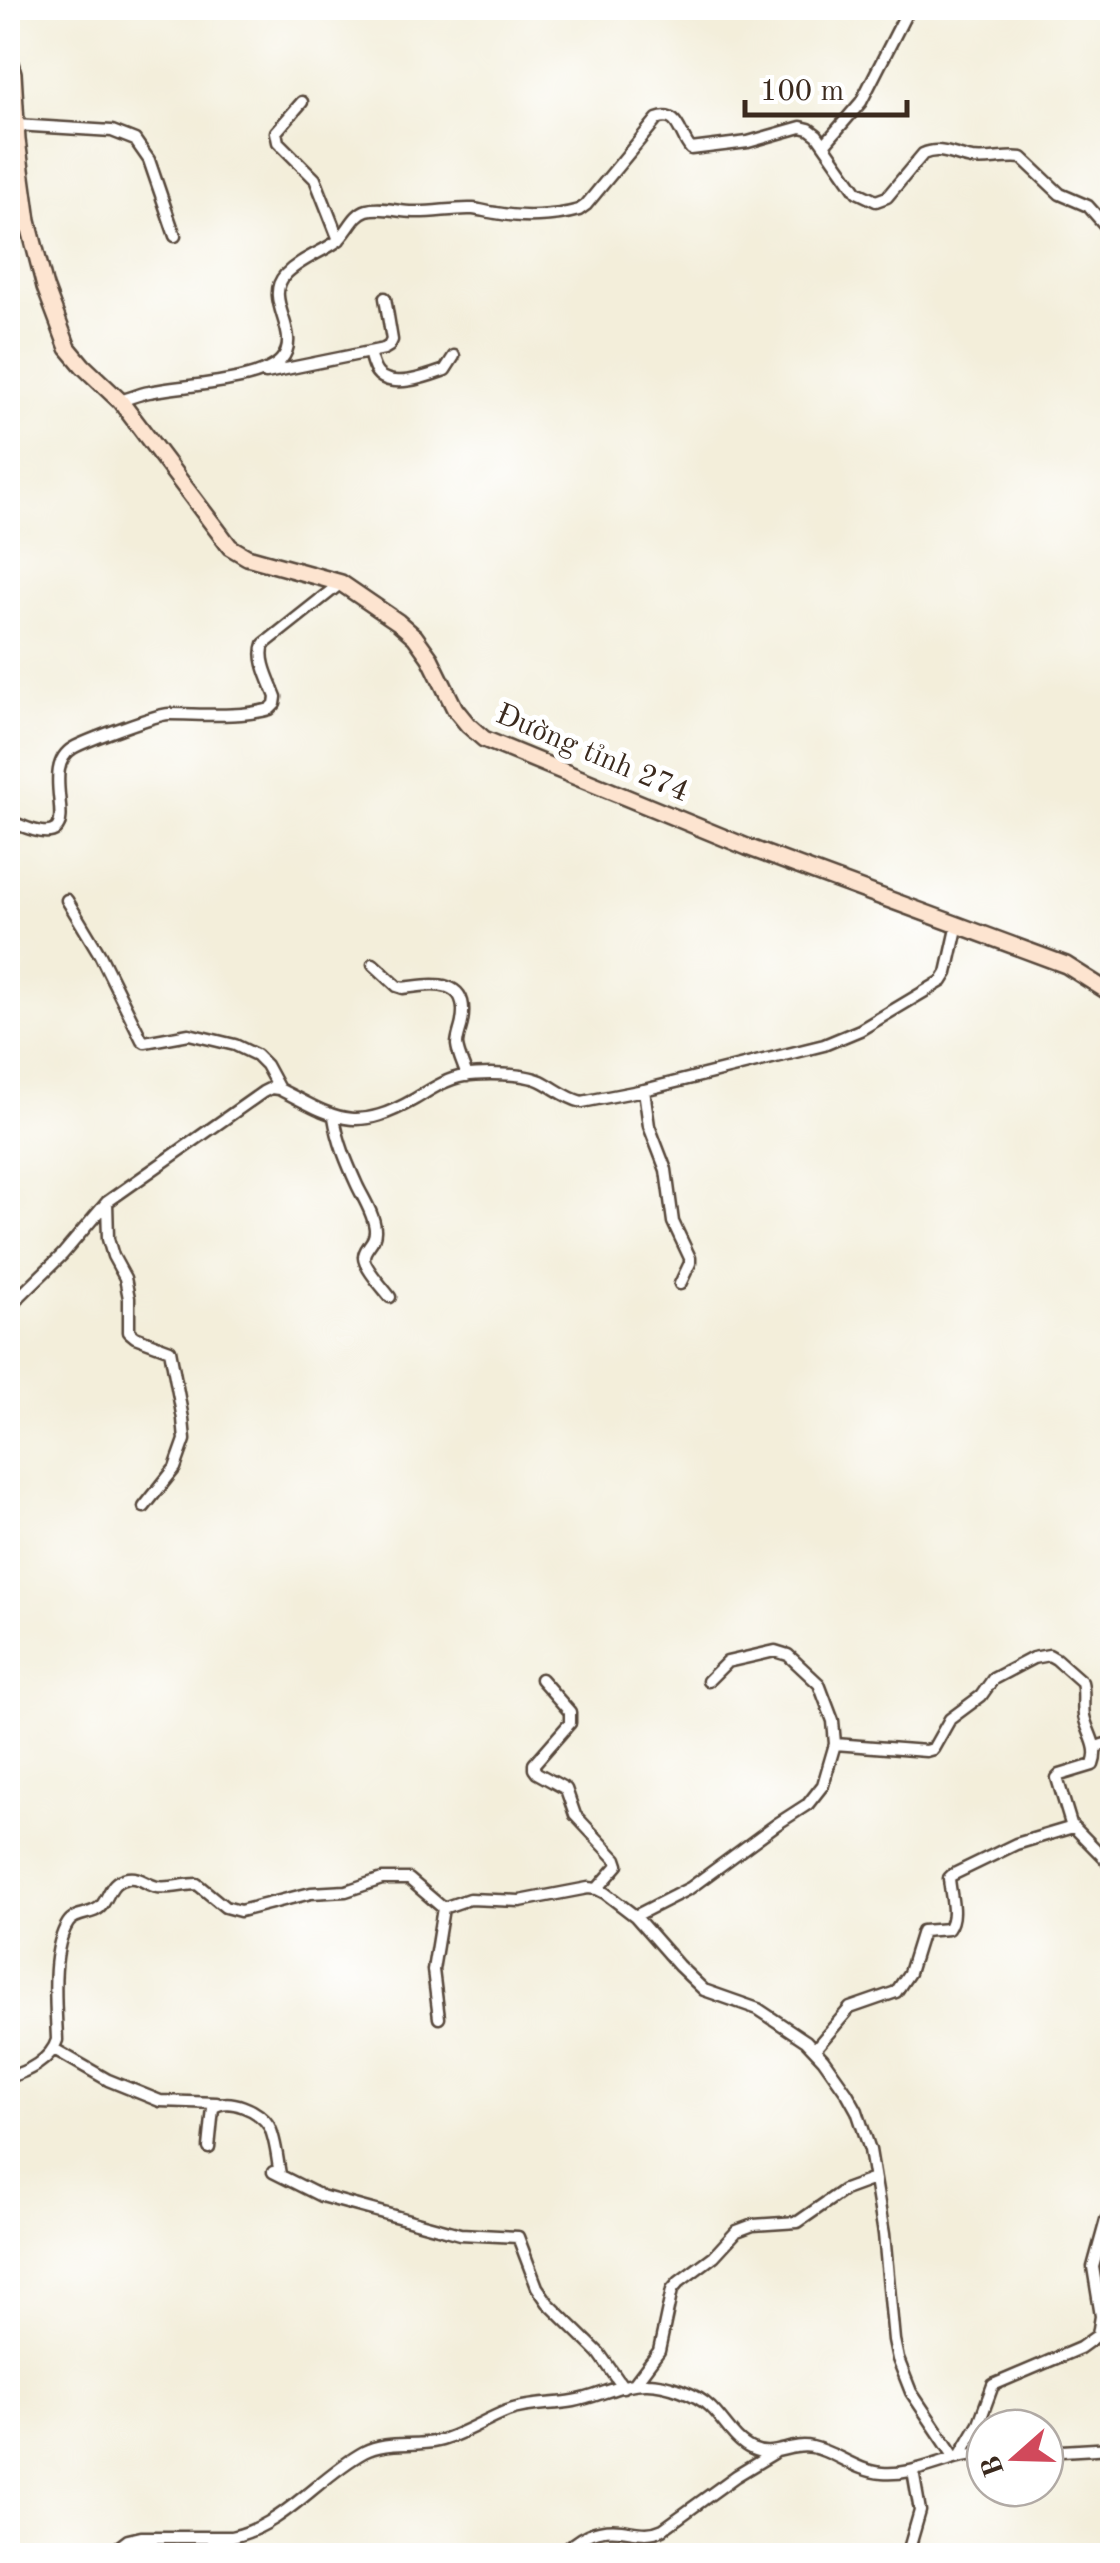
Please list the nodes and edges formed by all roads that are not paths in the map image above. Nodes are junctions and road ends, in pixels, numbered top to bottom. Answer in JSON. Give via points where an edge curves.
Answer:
{"nodes":[{"id":1,"x":909,"y":8,"type":"edge"},
{"id":2,"x":8,"y":57,"type":"edge"},
{"id":3,"x":302,"y":102,"type":"dead end"},
{"id":4,"x":14,"y":136,"type":"edge"},
{"id":5,"x":824,"y":146,"type":"junction"},
{"id":6,"x":1112,"y":233,"type":"edge"},
{"id":7,"x":174,"y":236,"type":"dead end"},
{"id":8,"x":339,"y":240,"type":"junction"},
{"id":9,"x":385,"y":298,"type":"dead end"},
{"id":10,"x":369,"y":352,"type":"junction"},
{"id":11,"x":454,"y":356,"type":"dead end"},
{"id":12,"x":250,"y":376,"type":"junction"},
{"id":13,"x":120,"y":401,"type":"junction"},
{"id":14,"x":341,"y":583,"type":"junction"},
{"id":15,"x":8,"y":820,"type":"edge"},
{"id":16,"x":67,"y":900,"type":"dead end"},
{"id":17,"x":958,"y":924,"type":"junction"},
{"id":18,"x":374,"y":964,"type":"dead end"},
{"id":19,"x":1112,"y":994,"type":"edge"},
{"id":20,"x":467,"y":1076,"type":"junction"},
{"id":21,"x":279,"y":1089,"type":"junction"},
{"id":22,"x":644,"y":1090,"type":"junction"},
{"id":23,"x":334,"y":1117,"type":"junction"},
{"id":24,"x":107,"y":1202,"type":"junction"},
{"id":25,"x":680,"y":1284,"type":"dead end"},
{"id":26,"x":390,"y":1297,"type":"dead end"},
{"id":27,"x":8,"y":1315,"type":"edge"},
{"id":28,"x":144,"y":1507,"type":"dead end"},
{"id":29,"x":541,"y":1679,"type":"dead end"},
{"id":30,"x":708,"y":1681,"type":"dead end"},
{"id":31,"x":1112,"y":1742,"type":"edge"},
{"id":32,"x":835,"y":1744,"type":"junction"},
{"id":33,"x":1096,"y":1747,"type":"junction"},
{"id":34,"x":1073,"y":1827,"type":"junction"},
{"id":35,"x":1112,"y":1866,"type":"edge"},
{"id":36,"x":597,"y":1889,"type":"junction"},
{"id":37,"x":443,"y":1908,"type":"junction"},
{"id":38,"x":635,"y":1916,"type":"junction"},
{"id":39,"x":440,"y":2018,"type":"dead end"},
{"id":40,"x":54,"y":2049,"type":"junction"},
{"id":41,"x":815,"y":2049,"type":"junction"},
{"id":42,"x":8,"y":2077,"type":"edge"},
{"id":43,"x":217,"y":2104,"type":"junction"},
{"id":44,"x":209,"y":2148,"type":"dead end"},
{"id":45,"x":874,"y":2179,"type":"junction"},
{"id":46,"x":1112,"y":2216,"type":"edge"},
{"id":47,"x":628,"y":2386,"type":"junction"},
{"id":48,"x":1112,"y":2448,"type":"edge"},
{"id":49,"x":1065,"y":2451,"type":"edge"},
{"id":50,"x":774,"y":2453,"type":"junction"},
{"id":51,"x":965,"y":2455,"type":"edge"},
{"id":52,"x":958,"y":2456,"type":"junction"},
{"id":53,"x":913,"y":2471,"type":"junction"},
{"id":54,"x":107,"y":2556,"type":"edge"},
{"id":55,"x":560,"y":2556,"type":"edge"},
{"id":56,"x":906,"y":2556,"type":"edge"}],
"edges":[{"from":1,"to":5,"type":"street","via":[[862,102]]},
{"from":2,"to":4,"type":"main road","name":"Đường tỉnh 274"},
{"from":3,"to":8,"type":"street","via":[[276,132],[278,142],[316,179]]},
{"from":4,"to":7,"type":"street","via":[[112,131],[135,140],[149,160]]},
{"from":4,"to":13,"type":"main road","name":"Đường tỉnh 274","via":[[28,222],[59,328],[83,366]]},
{"from":5,"to":6,"type":"street","via":[[857,192],[876,201],[928,151],[1022,158],[1060,194],[1088,206]]},
{"from":5,"to":8,"type":"street","via":[[801,127],[691,149],[675,120],[663,116],[579,210],[518,216],[373,208],[357,216]]},
{"from":8,"to":12,"type":"street","via":[[282,278],[278,297],[288,349],[280,361]]},
{"from":9,"to":10,"type":"street","via":[[392,340]]},
{"from":10,"to":11,"type":"street","via":[[380,376],[398,381],[445,370]]},
{"from":10,"to":12,"type":"street"},
{"from":12,"to":13,"type":"street"},
{"from":13,"to":14,"type":"main road","name":"Đường tỉnh 274","via":[[230,546],[246,557]]},
{"from":14,"to":15,"type":"street","via":[[261,649],[276,697],[270,709],[162,715],[76,747],[58,775],[59,828],[40,834]]},
{"from":14,"to":17,"type":"main road","name":"Đường tỉnh 274","via":[[415,637],[455,709],[484,739]]},
{"from":16,"to":21,"type":"street","via":[[142,1040],[189,1034],[235,1044],[266,1065]]},
{"from":17,"to":19,"type":"main road","name":"Đường tỉnh 274","via":[[1066,964]]},
{"from":17,"to":22,"type":"street","via":[[942,981],[860,1030],[807,1051]]},
{"from":18,"to":20,"type":"street","via":[[402,988],[454,988],[464,1008],[457,1043]]},
{"from":20,"to":22,"type":"street","via":[[531,1078],[582,1102]]},
{"from":20,"to":23,"type":"street","via":[[374,1119]]},
{"from":21,"to":23,"type":"street"},
{"from":21,"to":24,"type":"street","via":[[262,1092]]},
{"from":22,"to":25,"type":"street","via":[[673,1222],[690,1258]]},
{"from":23,"to":26,"type":"street","via":[[375,1226],[364,1258]]},
{"from":24,"to":27,"type":"street"},
{"from":24,"to":28,"type":"street","via":[[108,1239],[129,1298],[129,1332],[170,1350],[184,1419],[175,1468]]},
{"from":29,"to":36,"type":"street","via":[[572,1717],[534,1769],[566,1788],[575,1816],[616,1859],[616,1870]]},
{"from":30,"to":32,"type":"street","via":[[728,1662],[788,1654],[823,1690]]},
{"from":31,"to":33,"type":"street"},
{"from":32,"to":33,"type":"street","via":[[932,1749],[950,1720],[993,1679],[1049,1656],[1082,1682]]},
{"from":32,"to":38,"type":"street","via":[[823,1786],[808,1804],[690,1888]]},
{"from":33,"to":34,"type":"street","via":[[1093,1765],[1057,1778]]},
{"from":34,"to":35,"type":"street"},
{"from":34,"to":41,"type":"street","via":[[1016,1844],[952,1875],[952,1924],[922,1931],[896,1992],[850,2008]]},
{"from":36,"to":37,"type":"street","via":[[520,1901],[469,1899]]},
{"from":36,"to":38,"type":"street"},
{"from":37,"to":39,"type":"street","via":[[434,1970]]},
{"from":37,"to":40,"type":"street","via":[[402,1878],[240,1912],[197,1884],[155,1887],[135,1878],[114,1883],[102,1905],[67,1924],[56,1964]]},
{"from":38,"to":41,"type":"street","via":[[704,1990],[758,2010]]},
{"from":40,"to":42,"type":"street"},
{"from":40,"to":43,"type":"street","via":[[160,2101]]},
{"from":41,"to":45,"type":"street","via":[[857,2111]]},
{"from":43,"to":44,"type":"street"},
{"from":43,"to":47,"type":"street","via":[[239,2104],[268,2126],[276,2173],[321,2196],[460,2234],[518,2237],[548,2303]]},
{"from":45,"to":47,"type":"street","via":[[844,2190],[798,2222],[737,2231],[672,2290],[658,2350]]},
{"from":45,"to":52,"type":"street","via":[[898,2359],[910,2392]]},
{"from":46,"to":52,"type":"street","via":[[1092,2267],[1098,2335],[993,2386]]},
{"from":47,"to":50,"type":"street","via":[[655,2383],[702,2400],[749,2448]]},
{"from":47,"to":54,"type":"street","via":[[519,2408],[436,2442],[374,2447],[245,2534],[140,2537]]},
{"from":48,"to":49,"type":"street"},
{"from":50,"to":53,"type":"street","via":[[812,2446],[878,2473]]},
{"from":50,"to":55,"type":"street","via":[[653,2534],[604,2530],[570,2544]]},
{"from":51,"to":52,"type":"street"},
{"from":52,"to":53,"type":"street"},
{"from":53,"to":56,"type":"street","via":[[920,2511]]}]}
